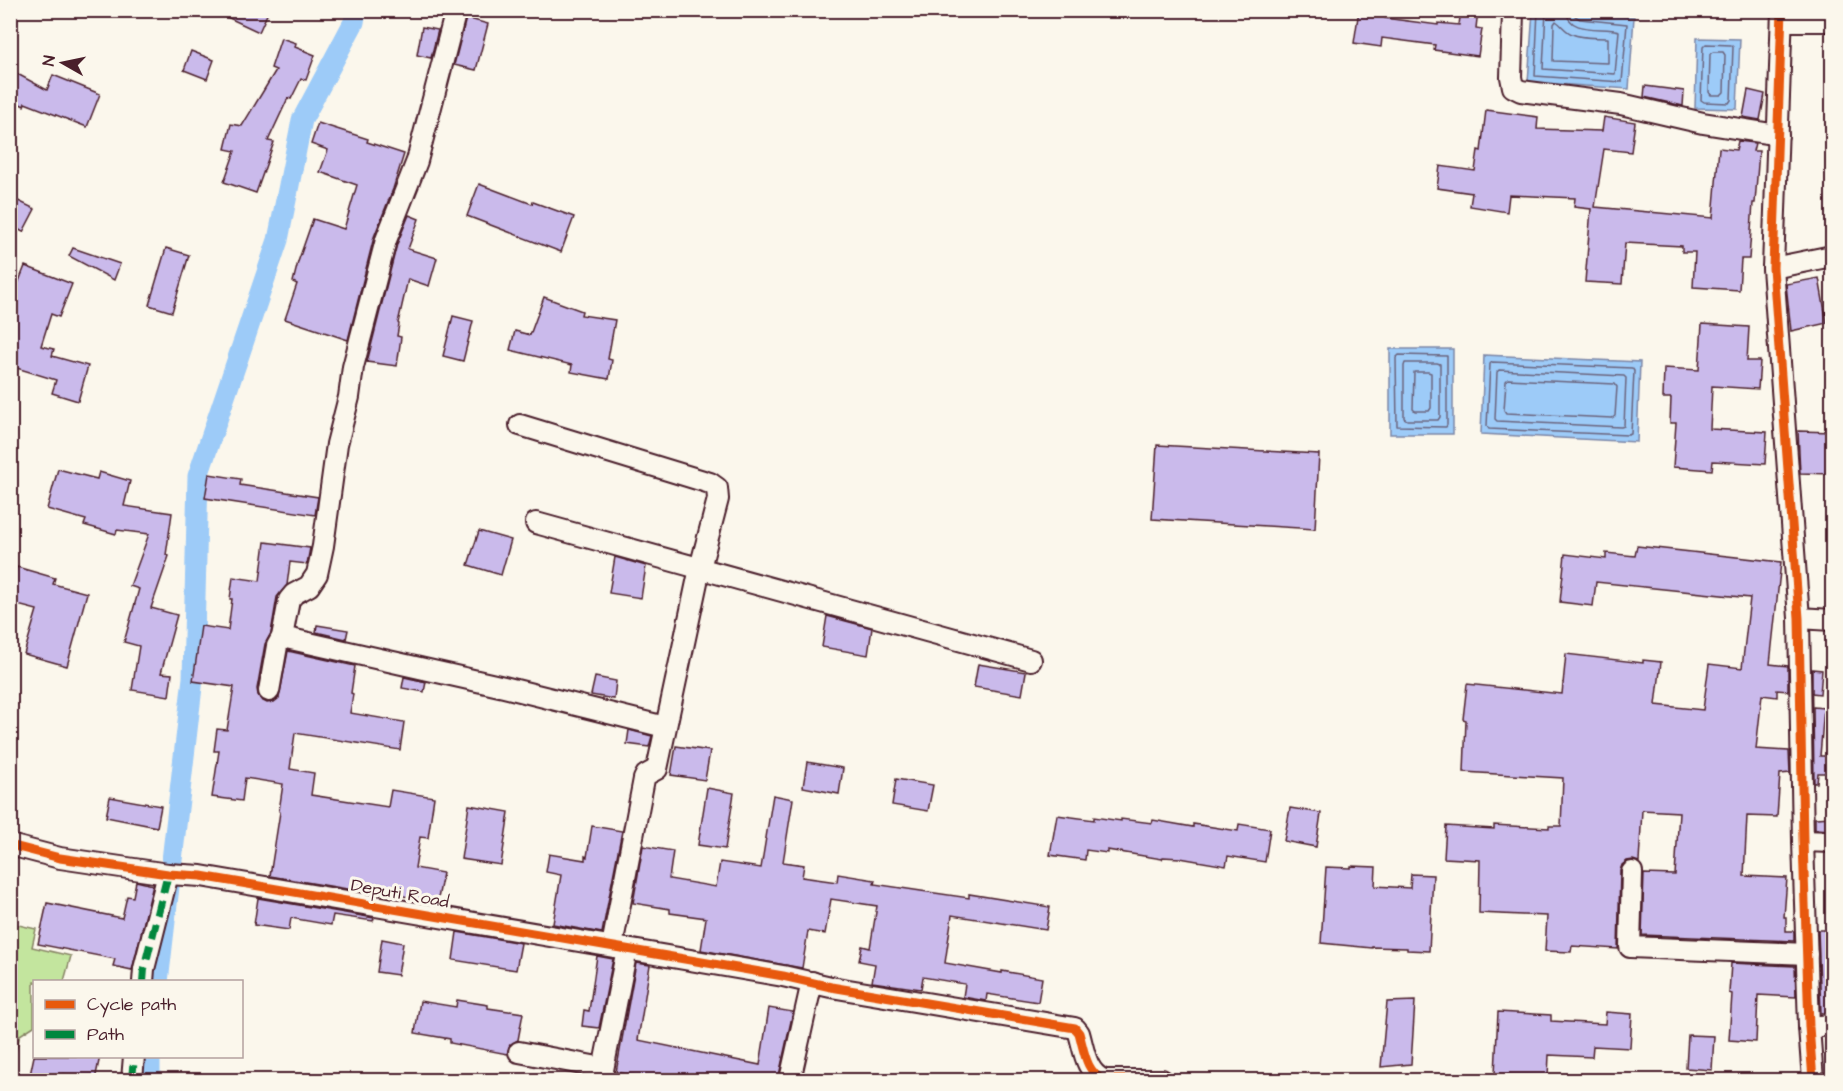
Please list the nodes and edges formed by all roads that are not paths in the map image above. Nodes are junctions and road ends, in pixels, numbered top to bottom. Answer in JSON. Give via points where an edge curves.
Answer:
{"nodes":[{"id":1,"x":456,"y":10,"type":"edge"},
{"id":2,"x":1513,"y":12,"type":"dead end"},
{"id":3,"x":1782,"y":16,"type":"edge"},
{"id":4,"x":1833,"y":21,"type":"edge"},
{"id":5,"x":1778,"y":135,"type":"junction"},
{"id":6,"x":1833,"y":256,"type":"edge"},
{"id":7,"x":1773,"y":268,"type":"junction"},
{"id":8,"x":520,"y":425,"type":"dead end"},
{"id":9,"x":536,"y":524,"type":"dead end"},
{"id":10,"x":700,"y":568,"type":"junction"},
{"id":11,"x":1799,"y":618,"type":"junction"},
{"id":12,"x":1833,"y":620,"type":"edge"},
{"id":13,"x":282,"y":637,"type":"junction"},
{"id":14,"x":1032,"y":660,"type":"dead end"},
{"id":15,"x":269,"y":691,"type":"dead end"},
{"id":16,"x":665,"y":727,"type":"junction"},
{"id":17,"x":1803,"y":841,"type":"junction"},
{"id":18,"x":1833,"y":842,"type":"edge"},
{"id":19,"x":10,"y":845,"type":"edge"},
{"id":20,"x":1632,"y":872,"type":"dead end"},
{"id":21,"x":168,"y":874,"type":"junction"},
{"id":22,"x":620,"y":948,"type":"junction"},
{"id":23,"x":1807,"y":954,"type":"junction"},
{"id":24,"x":143,"y":980,"type":"edge"},
{"id":25,"x":812,"y":982,"type":"junction"},
{"id":26,"x":1833,"y":1025,"type":"edge"},
{"id":27,"x":1809,"y":1027,"type":"junction"},
{"id":28,"x":519,"y":1052,"type":"dead end"},
{"id":29,"x":134,"y":1058,"type":"edge"},
{"id":30,"x":602,"y":1074,"type":"edge"},
{"id":31,"x":132,"y":1080,"type":"edge"},
{"id":32,"x":790,"y":1080,"type":"edge"},
{"id":33,"x":1162,"y":1080,"type":"edge"},
{"id":34,"x":1813,"y":1080,"type":"edge"}],
"edges":[{"from":1,"to":13,"type":"street","via":[[417,160],[386,240],[353,367],[317,574],[309,586],[289,600]]},
{"from":2,"to":5,"type":"street","via":[[1511,77],[1514,87],[1521,91],[1621,104]]},
{"from":3,"to":4,"type":"street"},
{"from":3,"to":5,"type":"street"},
{"from":5,"to":7,"type":"street"},
{"from":6,"to":7,"type":"street"},
{"from":7,"to":11,"type":"street"},
{"from":8,"to":10,"type":"street","via":[[717,488],[718,499]]},
{"from":9,"to":10,"type":"street"},
{"from":10,"to":14,"type":"street"},
{"from":10,"to":16,"type":"street"},
{"from":11,"to":12,"type":"street"},
{"from":11,"to":17,"type":"street"},
{"from":13,"to":15,"type":"street"},
{"from":13,"to":16,"type":"street"},
{"from":16,"to":22,"type":"street","via":[[657,769],[644,779]]},
{"from":17,"to":18,"type":"street"},
{"from":17,"to":23,"type":"street"},
{"from":19,"to":21,"type":"street","name":"Deputi Road","via":[[60,858]]},
{"from":20,"to":23,"type":"street","via":[[1630,947]]},
{"from":21,"to":22,"type":"street","name":"Deputi Road","via":[[201,876]]},
{"from":21,"to":24,"type":"street"},
{"from":22,"to":25,"type":"street","name":"Deputi Road"},
{"from":22,"to":30,"type":"street"},
{"from":23,"to":27,"type":"street"},
{"from":25,"to":32,"type":"street"},
{"from":25,"to":33,"type":"street","name":"Deputi Road","via":[[1075,1028],[1090,1071],[1096,1076],[1104,1080]]},
{"from":26,"to":27,"type":"street"},
{"from":27,"to":34,"type":"street"},
{"from":28,"to":30,"type":"street"},
{"from":29,"to":31,"type":"street"}]}
